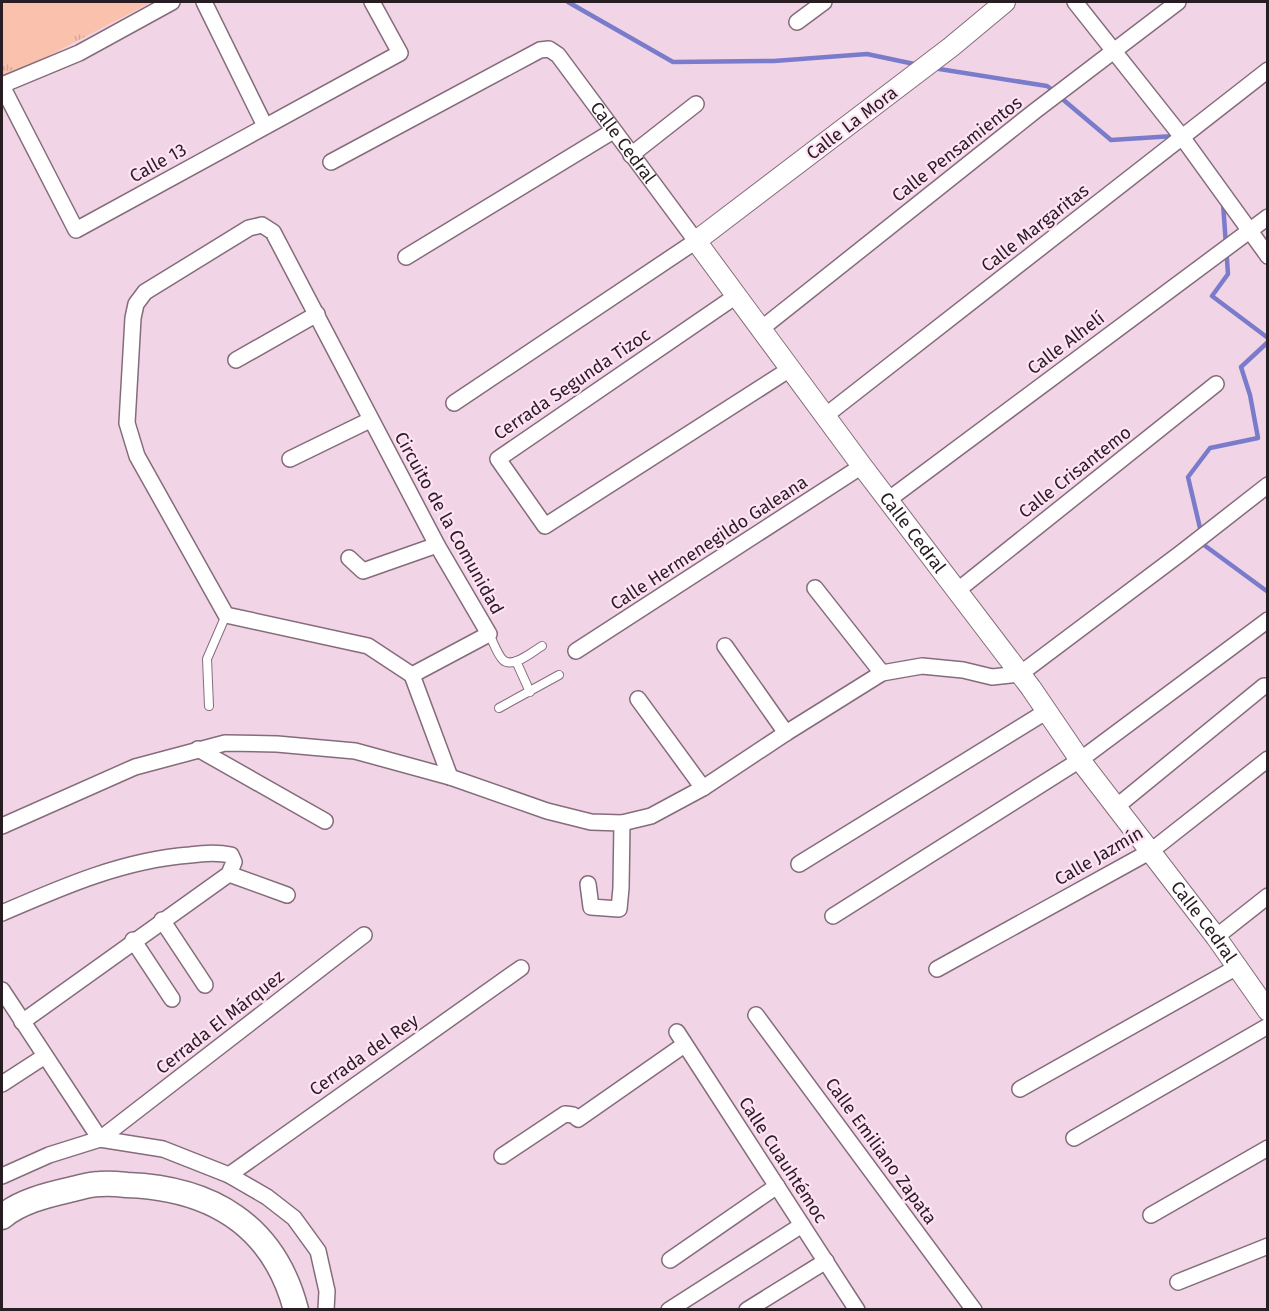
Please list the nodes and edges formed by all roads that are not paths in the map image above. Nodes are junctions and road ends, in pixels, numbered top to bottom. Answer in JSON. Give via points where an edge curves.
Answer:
{"nodes":[{"id":1,"x":172,"y":2,"type":"edge"},
{"id":2,"x":204,"y":2,"type":"edge"},
{"id":3,"x":372,"y":2,"type":"edge"},
{"id":4,"x":824,"y":2,"type":"edge"},
{"id":5,"x":1005,"y":2,"type":"edge"},
{"id":6,"x":1075,"y":2,"type":"edge"},
{"id":7,"x":1178,"y":2,"type":"edge"},
{"id":8,"x":797,"y":22,"type":"dead end"},
{"id":9,"x":1114,"y":51,"type":"junction"},
{"id":10,"x":1268,"y":70,"type":"edge"},
{"id":11,"x":2,"y":85,"type":"edge"},
{"id":12,"x":696,"y":104,"type":"dead end"},
{"id":13,"x":266,"y":126,"type":"junction"},
{"id":14,"x":613,"y":131,"type":"junction"},
{"id":15,"x":1178,"y":141,"type":"junction"},
{"id":16,"x":631,"y":154,"type":"junction"},
{"id":17,"x":331,"y":162,"type":"dead end"},
{"id":18,"x":1268,"y":217,"type":"edge"},
{"id":19,"x":1244,"y":236,"type":"junction"},
{"id":20,"x":696,"y":241,"type":"junction"},
{"id":21,"x":1268,"y":256,"type":"edge"},
{"id":22,"x":406,"y":257,"type":"dead end"},
{"id":23,"x":736,"y":296,"type":"junction"},
{"id":24,"x":317,"y":314,"type":"junction"},
{"id":25,"x":761,"y":329,"type":"junction"},
{"id":26,"x":236,"y":360,"type":"dead end"},
{"id":27,"x":790,"y":369,"type":"junction"},
{"id":28,"x":1216,"y":384,"type":"dead end"},
{"id":29,"x":454,"y":403,"type":"dead end"},
{"id":30,"x":825,"y":416,"type":"junction"},
{"id":31,"x":370,"y":420,"type":"junction"},
{"id":32,"x":290,"y":459,"type":"dead end"},
{"id":33,"x":862,"y":466,"type":"junction"},
{"id":34,"x":1268,"y":485,"type":"edge"},
{"id":35,"x":888,"y":500,"type":"junction"},
{"id":36,"x":437,"y":545,"type":"junction"},
{"id":37,"x":349,"y":558,"type":"dead end"},
{"id":38,"x":815,"y":588,"type":"dead end"},
{"id":39,"x":958,"y":590,"type":"junction"},
{"id":40,"x":226,"y":615,"type":"junction"},
{"id":41,"x":1268,"y":620,"type":"edge"},
{"id":42,"x":489,"y":634,"type":"junction"},
{"id":43,"x":542,"y":646,"type":"dead end"},
{"id":44,"x":725,"y":646,"type":"dead end"},
{"id":45,"x":576,"y":651,"type":"dead end"},
{"id":46,"x":516,"y":661,"type":"junction"},
{"id":47,"x":882,"y":673,"type":"junction"},
{"id":48,"x":1020,"y":674,"type":"junction"},
{"id":49,"x":412,"y":675,"type":"junction"},
{"id":50,"x":559,"y":675,"type":"dead end"},
{"id":51,"x":1264,"y":686,"type":"dead end"},
{"id":52,"x":530,"y":692,"type":"junction"},
{"id":53,"x":638,"y":699,"type":"dead end"},
{"id":54,"x":209,"y":706,"type":"dead end"},
{"id":55,"x":499,"y":708,"type":"dead end"},
{"id":56,"x":1047,"y":711,"type":"junction"},
{"id":57,"x":786,"y":733,"type":"junction"},
{"id":58,"x":198,"y":749,"type":"junction"},
{"id":59,"x":1268,"y":759,"type":"edge"},
{"id":60,"x":1080,"y":760,"type":"junction"},
{"id":61,"x":450,"y":777,"type":"junction"},
{"id":62,"x":703,"y":788,"type":"junction"},
{"id":63,"x":1116,"y":807,"type":"junction"},
{"id":64,"x":325,"y":821,"type":"dead end"},
{"id":65,"x":622,"y":823,"type":"junction"},
{"id":66,"x":2,"y":826,"type":"edge"},
{"id":67,"x":1151,"y":851,"type":"junction"},
{"id":68,"x":799,"y":864,"type":"dead end"},
{"id":69,"x":232,"y":868,"type":"junction"},
{"id":70,"x":588,"y":884,"type":"dead end"},
{"id":71,"x":287,"y":895,"type":"dead end"},
{"id":72,"x":1268,"y":896,"type":"edge"},
{"id":73,"x":2,"y":913,"type":"edge"},
{"id":74,"x":833,"y":916,"type":"dead end"},
{"id":75,"x":162,"y":920,"type":"junction"},
{"id":76,"x":364,"y":935,"type":"dead end"},
{"id":77,"x":1216,"y":937,"type":"junction"},
{"id":78,"x":133,"y":940,"type":"junction"},
{"id":79,"x":1237,"y":967,"type":"junction"},
{"id":80,"x":521,"y":968,"type":"dead end"},
{"id":81,"x":937,"y":969,"type":"dead end"},
{"id":82,"x":205,"y":985,"type":"dead end"},
{"id":83,"x":2,"y":990,"type":"edge"},
{"id":84,"x":172,"y":999,"type":"dead end"},
{"id":85,"x":1268,"y":1011,"type":"edge"},
{"id":86,"x":756,"y":1015,"type":"dead end"},
{"id":87,"x":22,"y":1022,"type":"junction"},
{"id":88,"x":1268,"y":1026,"type":"edge"},
{"id":89,"x":45,"y":1056,"type":"junction"},
{"id":90,"x":2,"y":1084,"type":"edge"},
{"id":91,"x":1020,"y":1089,"type":"dead end"},
{"id":92,"x":1074,"y":1138,"type":"dead end"},
{"id":93,"x":100,"y":1139,"type":"junction"},
{"id":94,"x":1268,"y":1148,"type":"edge"},
{"id":95,"x":502,"y":1155,"type":"dead end"},
{"id":96,"x":229,"y":1175,"type":"junction"},
{"id":97,"x":2,"y":1176,"type":"edge"},
{"id":98,"x":777,"y":1186,"type":"junction"},
{"id":99,"x":1151,"y":1215,"type":"dead end"},
{"id":100,"x":2,"y":1217,"type":"edge"},
{"id":101,"x":802,"y":1225,"type":"junction"},
{"id":102,"x":1268,"y":1246,"type":"edge"},
{"id":103,"x":670,"y":1260,"type":"dead end"},
{"id":104,"x":826,"y":1261,"type":"junction"},
{"id":105,"x":1178,"y":1282,"type":"dead end"},
{"id":106,"x":296,"y":1310,"type":"edge"},
{"id":107,"x":326,"y":1310,"type":"edge"},
{"id":108,"x":669,"y":1310,"type":"edge"},
{"id":109,"x":747,"y":1310,"type":"edge"},
{"id":110,"x":858,"y":1310,"type":"edge"},
{"id":111,"x":974,"y":1310,"type":"edge"}],
"edges":[{"from":1,"to":11,"type":"street","via":[[80,53]]},
{"from":2,"to":13,"type":"street"},
{"from":3,"to":13,"type":"street","name":"Calle 13","via":[[400,53]]},
{"from":4,"to":8,"type":"street"},
{"from":5,"to":20,"type":"street","name":"Calle La Mora"},
{"from":6,"to":9,"type":"street"},
{"from":7,"to":9,"type":"street","name":"Calle Pensamientos"},
{"from":9,"to":15,"type":"street"},
{"from":9,"to":25,"type":"street","name":"Calle Pensamientos"},
{"from":10,"to":15,"type":"street","name":"Calle Margaritas"},
{"from":11,"to":13,"type":"street","name":"Calle 13","via":[[76,230]]},
{"from":12,"to":16,"type":"street"},
{"from":14,"to":16,"type":"street","name":"Calle Cedral"},
{"from":14,"to":17,"type":"street","name":"Calle Cedral","via":[[558,55],[549,49],[540,50]]},
{"from":14,"to":22,"type":"street"},
{"from":15,"to":19,"type":"street"},
{"from":15,"to":30,"type":"street","name":"Calle Margaritas"},
{"from":16,"to":20,"type":"street","name":"Calle Cedral"},
{"from":18,"to":19,"type":"street","name":"Calle Alhelí"},
{"from":19,"to":21,"type":"street"},
{"from":19,"to":35,"type":"street","name":"Calle Alhelí"},
{"from":20,"to":23,"type":"street","name":"Calle Cedral"},
{"from":20,"to":29,"type":"street"},
{"from":23,"to":25,"type":"street","name":"Calle Cedral"},
{"from":23,"to":27,"type":"street","name":"Cerrada Segunda Tizoc","via":[[498,459],[546,525]]},
{"from":24,"to":26,"type":"street"},
{"from":24,"to":31,"type":"street","name":"Circuito de la Comunidad"},
{"from":24,"to":40,"type":"street","name":"Circuito de la Comunidad","via":[[273,232],[262,225],[249,228],[146,292],[136,304],[127,423],[137,456]]},
{"from":25,"to":27,"type":"street","name":"Calle Cedral"},
{"from":27,"to":30,"type":"street","name":"Calle Cedral"},
{"from":28,"to":39,"type":"street","name":"Calle Crisantemo"},
{"from":30,"to":33,"type":"street","name":"Calle Cedral"},
{"from":31,"to":32,"type":"street"},
{"from":31,"to":36,"type":"street","name":"Circuito de la Comunidad"},
{"from":33,"to":35,"type":"street","name":"Calle Cedral"},
{"from":33,"to":45,"type":"street","name":"Calle Hermenegildo Galeana"},
{"from":34,"to":48,"type":"street"},
{"from":35,"to":39,"type":"street","name":"Calle Cedral"},
{"from":36,"to":37,"type":"street","via":[[363,572]]},
{"from":36,"to":42,"type":"street","name":"Circuito de la Comunidad"},
{"from":38,"to":47,"type":"street"},
{"from":39,"to":48,"type":"street","name":"Calle Cedral"},
{"from":40,"to":49,"type":"street","via":[[368,646]]},
{"from":40,"to":54,"type":"lane","via":[[207,659]]},
{"from":41,"to":60,"type":"street"},
{"from":42,"to":46,"type":"lane","via":[[503,660]]},
{"from":42,"to":49,"type":"street","name":"Circuito de la Comunidad"},
{"from":43,"to":46,"type":"lane"},
{"from":44,"to":57,"type":"street"},
{"from":46,"to":52,"type":"lane"},
{"from":47,"to":48,"type":"street","via":[[922,666],[993,677]]},
{"from":47,"to":57,"type":"street"},
{"from":48,"to":56,"type":"street","name":"Calle Cedral"},
{"from":49,"to":61,"type":"street"},
{"from":50,"to":52,"type":"lane"},
{"from":51,"to":63,"type":"street"},
{"from":52,"to":55,"type":"lane"},
{"from":53,"to":62,"type":"street"},
{"from":56,"to":60,"type":"street","name":"Calle Cedral"},
{"from":56,"to":68,"type":"street"},
{"from":57,"to":62,"type":"street"},
{"from":58,"to":61,"type":"street","via":[[225,743],[355,751]]},
{"from":58,"to":64,"type":"street"},
{"from":58,"to":66,"type":"street","via":[[135,767]]},
{"from":59,"to":67,"type":"street","name":"Calle Jazmín"},
{"from":60,"to":63,"type":"street","name":"Calle Cedral"},
{"from":60,"to":74,"type":"street"},
{"from":61,"to":65,"type":"street","via":[[591,822]]},
{"from":62,"to":65,"type":"street","via":[[651,816]]},
{"from":63,"to":67,"type":"street","name":"Calle Cedral"},
{"from":65,"to":70,"type":"street","via":[[619,909],[591,907]]},
{"from":67,"to":77,"type":"street","name":"Calle Cedral"},
{"from":67,"to":81,"type":"street","name":"Calle Jazmín"},
{"from":69,"to":71,"type":"street"},
{"from":69,"to":73,"type":"street","via":[[231,855],[218,852],[160,857],[77,881]]},
{"from":69,"to":75,"type":"street"},
{"from":72,"to":77,"type":"street"},
{"from":75,"to":78,"type":"street"},
{"from":75,"to":82,"type":"street"},
{"from":76,"to":93,"type":"street","name":"Cerrada El Márquez"},
{"from":77,"to":79,"type":"street","name":"Calle Cedral"},
{"from":78,"to":84,"type":"street"},
{"from":78,"to":87,"type":"street"},
{"from":79,"to":85,"type":"street","name":"Calle Cedral"},
{"from":79,"to":91,"type":"street"},
{"from":80,"to":96,"type":"street","name":"Cerrada del Rey"},
{"from":83,"to":87,"type":"street"},
{"from":86,"to":111,"type":"street","name":"Calle Emiliano Zapata"},
{"from":87,"to":89,"type":"street"},
{"from":88,"to":92,"type":"street"},
{"from":89,"to":90,"type":"street"},
{"from":89,"to":93,"type":"street"},
{"from":93,"to":96,"type":"street","via":[[163,1149]]},
{"from":93,"to":97,"type":"street","via":[[49,1155]]},
{"from":94,"to":99,"type":"street"},
{"from":95,"to":98,"type":"street","name":"Calle Cuauhtémoc","via":[[565,1114],[578,1119],[681,1038]]},
{"from":96,"to":107,"type":"street","via":[[267,1197],[294,1218],[306,1234],[318,1251],[327,1291]]},
{"from":98,"to":101,"type":"street","name":"Calle Cuauhtémoc"},
{"from":98,"to":103,"type":"street"},
{"from":100,"to":106,"type":"main road","via":[[46,1195],[99,1184],[153,1186],[188,1194],[219,1206],[257,1237],[281,1269]]},
{"from":101,"to":104,"type":"street","name":"Calle Cuauhtémoc"},
{"from":101,"to":108,"type":"street"},
{"from":102,"to":105,"type":"street"},
{"from":104,"to":109,"type":"street"},
{"from":104,"to":110,"type":"street","name":"Calle Cuauhtémoc"}]}
